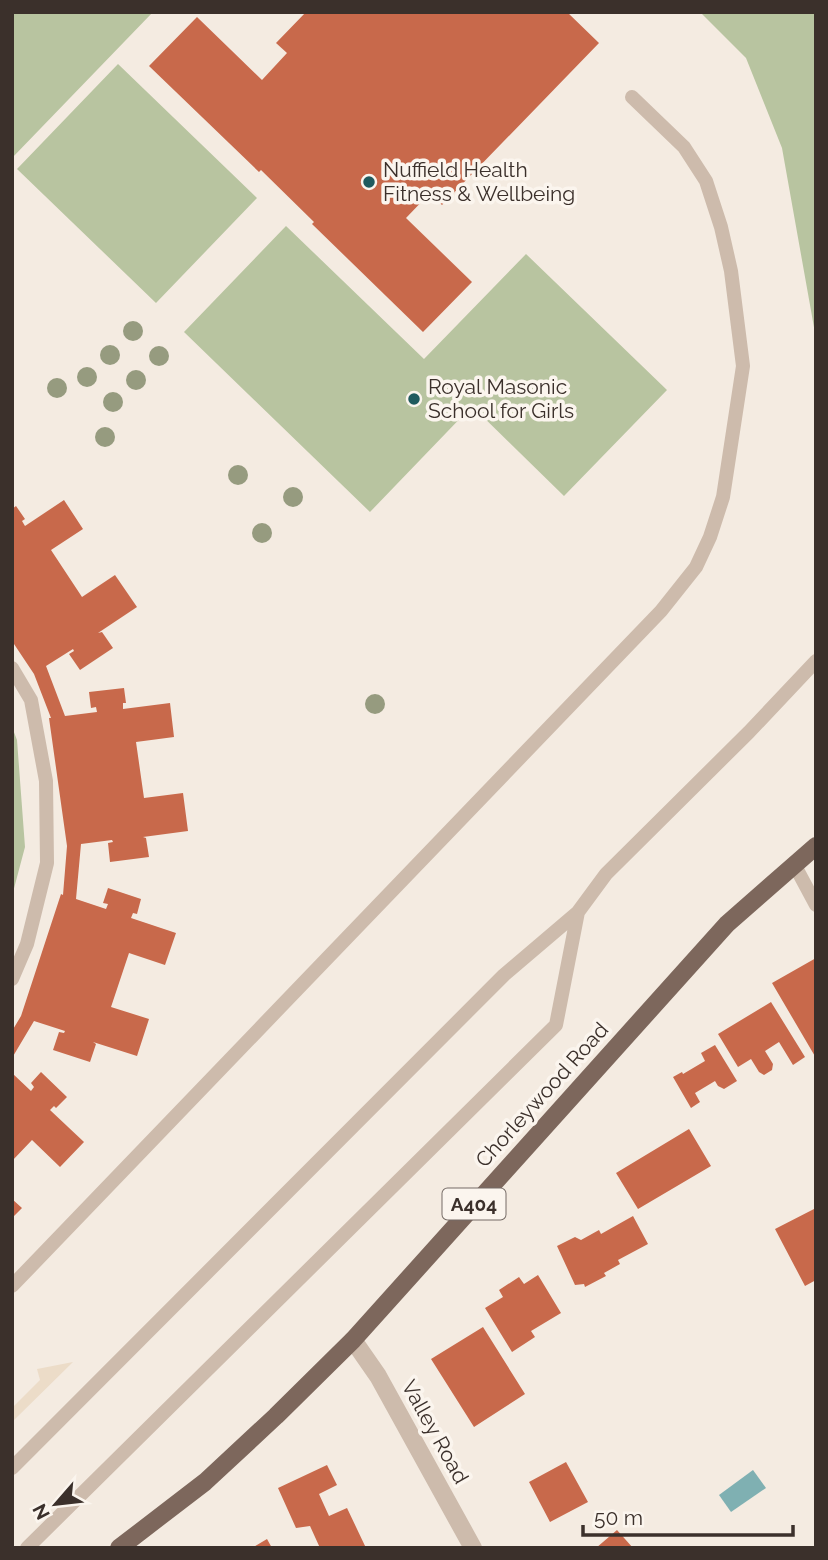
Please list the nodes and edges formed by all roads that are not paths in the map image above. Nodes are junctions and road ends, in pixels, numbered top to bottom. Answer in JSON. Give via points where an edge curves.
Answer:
{"nodes":[{"id":1,"x":632,"y":97,"type":"dead end"},
{"id":2,"x":816,"y":661,"type":"edge"},
{"id":3,"x":12,"y":668,"type":"edge"},
{"id":4,"x":816,"y":846,"type":"edge"},
{"id":5,"x":794,"y":864,"type":"junction"},
{"id":6,"x":816,"y":905,"type":"edge"},
{"id":7,"x":578,"y":912,"type":"junction"},
{"id":8,"x":12,"y":979,"type":"edge"},
{"id":9,"x":12,"y":1286,"type":"edge"},
{"id":10,"x":353,"y":1340,"type":"junction"},
{"id":11,"x":12,"y":1468,"type":"edge"},
{"id":12,"x":27,"y":1548,"type":"edge"},
{"id":13,"x":119,"y":1548,"type":"edge"},
{"id":14,"x":473,"y":1548,"type":"edge"}],
"edges":[{"from":1,"to":9,"type":"lane","via":[[684,147],[706,181],[732,285],[743,366],[723,497],[696,567],[661,611]]},
{"from":2,"to":7,"type":"lane","via":[[606,874]]},
{"from":3,"to":8,"type":"lane","via":[[31,700],[46,781],[47,863],[27,944]]},
{"from":4,"to":5,"type":"main road","name":"Chorleywood Road","number":"A404"},
{"from":5,"to":6,"type":"lane"},
{"from":5,"to":10,"type":"main road","name":"Chorleywood Road","number":"A404","via":[[727,924]]},
{"from":7,"to":11,"type":"lane","via":[[504,975]]},
{"from":7,"to":12,"type":"lane","via":[[556,1025]]},
{"from":10,"to":13,"type":"main road","name":"Chorleywood Road","number":"A404","via":[[205,1482]]},
{"from":10,"to":14,"type":"street","name":"Valley Road","via":[[378,1376]]}]}
